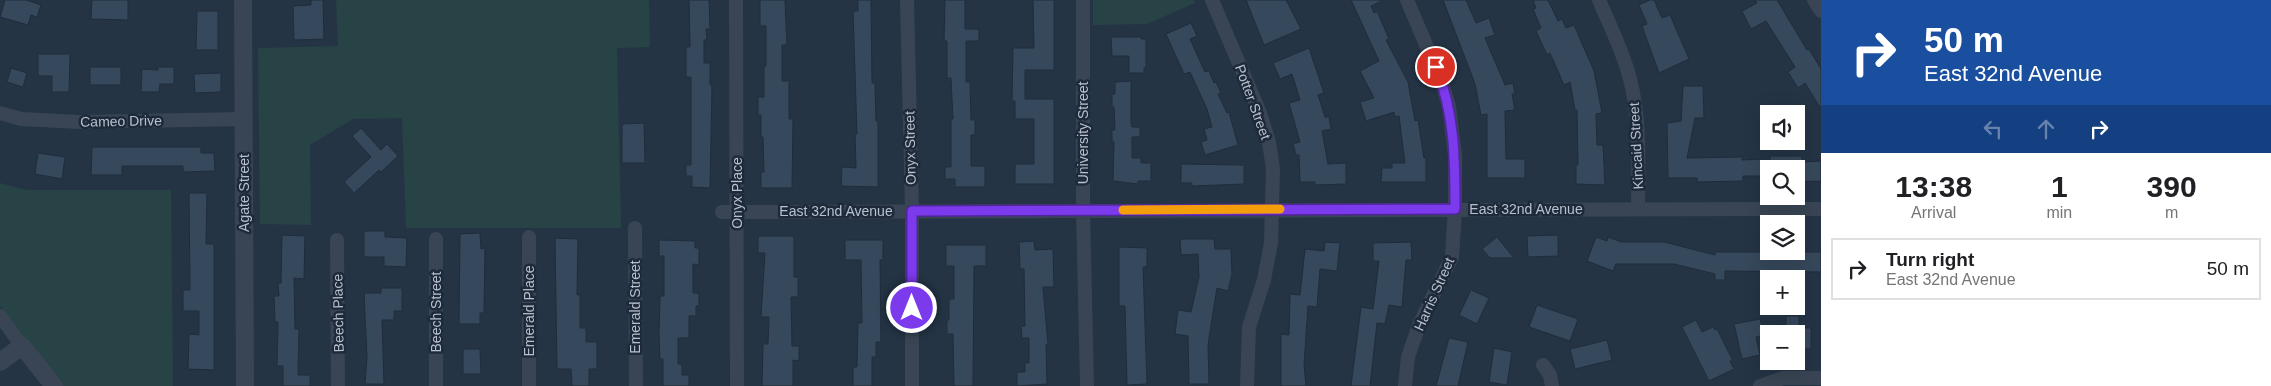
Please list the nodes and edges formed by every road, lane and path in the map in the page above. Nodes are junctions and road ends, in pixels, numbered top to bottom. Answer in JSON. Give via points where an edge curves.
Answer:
{"nodes":[{"id":1,"x":244,"y":0,"type":"edge"},
{"id":2,"x":736,"y":0,"type":"edge"},
{"id":3,"x":907,"y":0,"type":"edge"},
{"id":4,"x":1083,"y":0,"type":"edge"},
{"id":5,"x":1212,"y":0,"type":"edge"},
{"id":6,"x":1407,"y":0,"type":"edge"},
{"id":7,"x":1599,"y":0,"type":"edge"},
{"id":8,"x":1814,"y":0,"type":"edge"},
{"id":9,"x":1821,"y":11,"type":"edge"},
{"id":10,"x":0,"y":113,"type":"edge"},
{"id":11,"x":244,"y":119,"type":"junction"},
{"id":12,"x":1272,"y":209,"type":"junction"},
{"id":13,"x":1455,"y":209,"type":"junction"},
{"id":14,"x":1638,"y":209,"type":"junction"},
{"id":15,"x":1821,"y":209,"type":"edge"},
{"id":16,"x":1082,"y":210,"type":"junction"},
{"id":17,"x":912,"y":211,"type":"junction"},
{"id":18,"x":722,"y":212,"type":"dead end"},
{"id":19,"x":737,"y":212,"type":"junction"},
{"id":20,"x":635,"y":228,"type":"dead end"},
{"id":21,"x":529,"y":237,"type":"dead end"},
{"id":22,"x":436,"y":238,"type":"dead end"},
{"id":23,"x":337,"y":240,"type":"dead end"},
{"id":24,"x":0,"y":316,"type":"edge"},
{"id":25,"x":22,"y":346,"type":"junction"},
{"id":26,"x":0,"y":362,"type":"edge"},
{"id":27,"x":1543,"y":365,"type":"dead end"},
{"id":28,"x":1821,"y":378,"type":"edge"},
{"id":29,"x":54,"y":386,"type":"edge"},
{"id":30,"x":245,"y":386,"type":"edge"},
{"id":31,"x":338,"y":386,"type":"edge"},
{"id":32,"x":436,"y":386,"type":"edge"},
{"id":33,"x":529,"y":386,"type":"edge"},
{"id":34,"x":636,"y":386,"type":"edge"},
{"id":35,"x":737,"y":386,"type":"edge"},
{"id":36,"x":912,"y":386,"type":"edge"},
{"id":37,"x":1087,"y":386,"type":"edge"},
{"id":38,"x":1247,"y":386,"type":"edge"},
{"id":39,"x":1405,"y":386,"type":"edge"},
{"id":40,"x":1552,"y":386,"type":"edge"},
{"id":41,"x":1760,"y":386,"type":"edge"}],
"edges":[{"from":1,"to":11,"type":"street","name":"Agate Street"},
{"from":2,"to":19,"type":"street","name":"Onyx Place"},
{"from":3,"to":17,"type":"street","name":"Onyx Street"},
{"from":4,"to":16,"type":"street","name":"University Street"},
{"from":5,"to":12,"type":"street","name":"Potter Street","via":[[1269,142],[1273,169]]},
{"from":6,"to":13,"type":"street","name":"Harris Street","via":[[1449,106],[1455,155]]},
{"from":7,"to":14,"type":"street","name":"Kincaid Street","via":[[1622,52],[1632,86],[1638,143]]},
{"from":8,"to":9,"type":"street"},
{"from":10,"to":11,"type":"street","name":"Cameo Drive","via":[[21,118],[79,122]]},
{"from":11,"to":30,"type":"street","name":"Agate Street"},
{"from":12,"to":13,"type":"street","name":"East 32nd Avenue"},
{"from":12,"to":16,"type":"street","name":"East 32nd Avenue"},
{"from":12,"to":38,"type":"street","name":"Potter Street","via":[[1272,243],[1250,327]]},
{"from":13,"to":14,"type":"street","name":"East 32nd Avenue"},
{"from":13,"to":39,"type":"street","name":"Harris Street","via":[[1452,257],[1419,325],[1408,357]]},
{"from":14,"to":15,"type":"street","name":"East 32nd Avenue"},
{"from":16,"to":17,"type":"street","name":"East 32nd Avenue"},
{"from":16,"to":37,"type":"street","name":"University Street"},
{"from":17,"to":19,"type":"street","name":"East 32nd Avenue"},
{"from":17,"to":36,"type":"street","name":"Onyx Street"},
{"from":18,"to":19,"type":"street","name":"East 32nd Avenue"},
{"from":19,"to":35,"type":"street","name":"Onyx Place"},
{"from":20,"to":34,"type":"street","name":"Emerald Street"},
{"from":21,"to":33,"type":"street","name":"Emerald Place"},
{"from":22,"to":32,"type":"street","name":"Beech Street"},
{"from":23,"to":31,"type":"street","name":"Beech Place"},
{"from":24,"to":25,"type":"street"},
{"from":25,"to":26,"type":"street"},
{"from":25,"to":29,"type":"street"},
{"from":27,"to":40,"type":"street"},
{"from":28,"to":41,"type":"street","via":[[1783,378]]}]}
